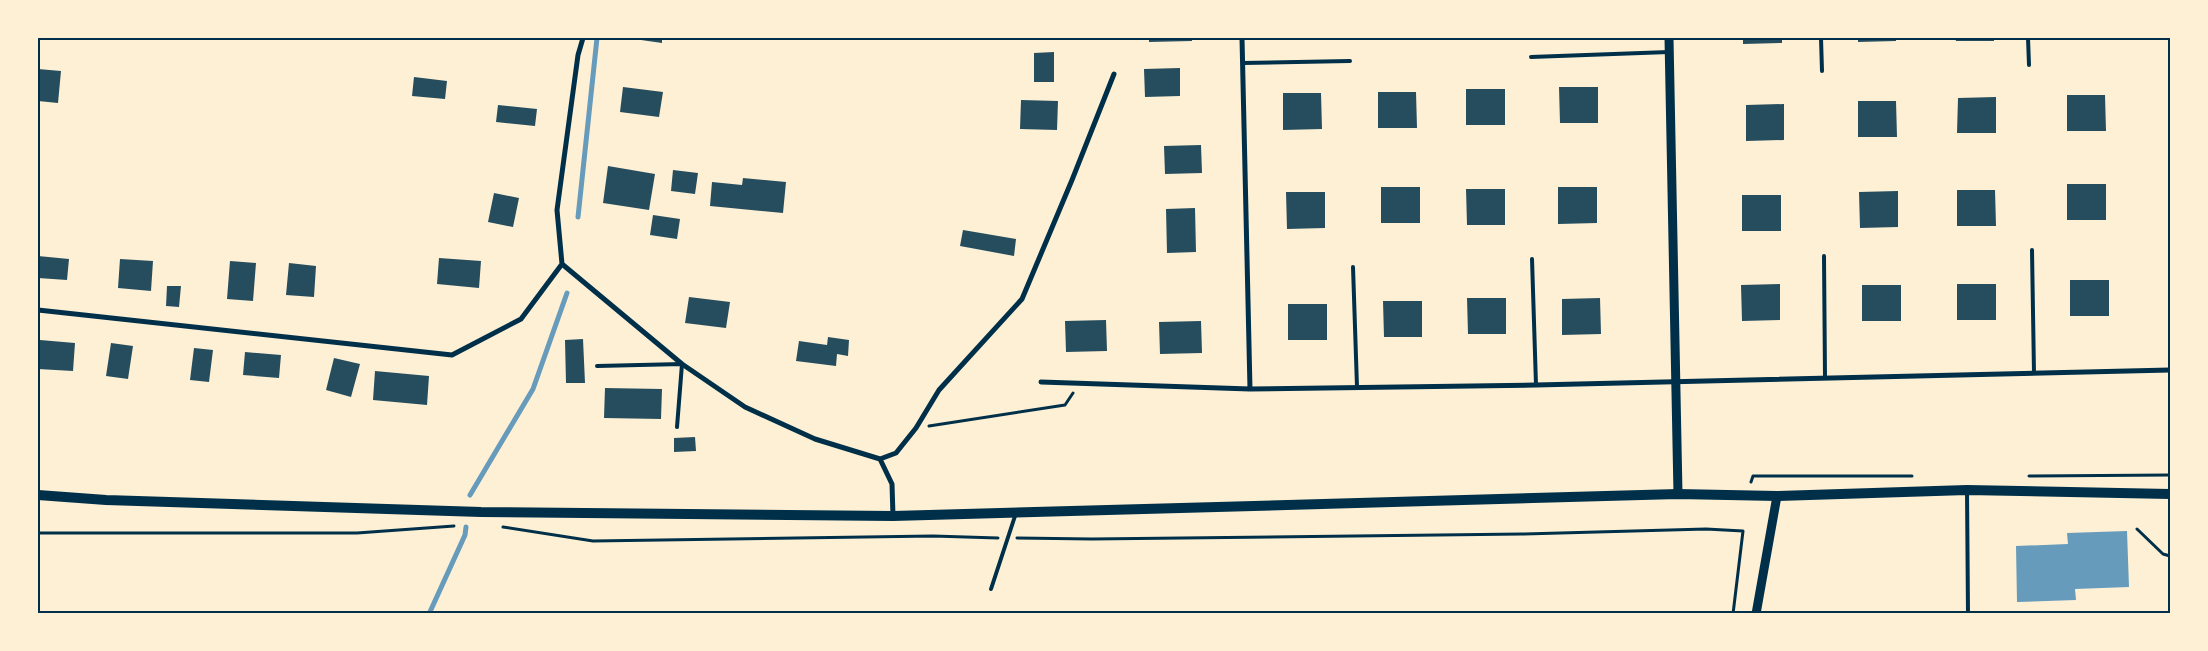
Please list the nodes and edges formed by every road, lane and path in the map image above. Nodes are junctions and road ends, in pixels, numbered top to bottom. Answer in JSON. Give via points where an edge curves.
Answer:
{"nodes":[{"id":1,"x":583,"y":38,"type":"edge"},
{"id":2,"x":1242,"y":38,"type":"edge"},
{"id":3,"x":1670,"y":38,"type":"edge"},
{"id":4,"x":1821,"y":38,"type":"edge"},
{"id":5,"x":2028,"y":38,"type":"edge"},
{"id":6,"x":1670,"y":52,"type":"junction"},
{"id":7,"x":1531,"y":57,"type":"dead end"},
{"id":8,"x":1350,"y":61,"type":"dead end"},
{"id":9,"x":1243,"y":63,"type":"junction"},
{"id":10,"x":2029,"y":65,"type":"dead end"},
{"id":11,"x":1822,"y":70,"type":"dead end"},
{"id":12,"x":1114,"y":74,"type":"dead end"},
{"id":13,"x":2032,"y":250,"type":"dead end"},
{"id":14,"x":1824,"y":256,"type":"dead end"},
{"id":15,"x":1532,"y":260,"type":"dead end"},
{"id":16,"x":562,"y":264,"type":"junction"},
{"id":17,"x":1354,"y":267,"type":"dead end"},
{"id":18,"x":38,"y":310,"type":"edge"},
{"id":19,"x":682,"y":364,"type":"junction"},
{"id":20,"x":598,"y":366,"type":"dead end"},
{"id":21,"x":2170,"y":370,"type":"edge"},
{"id":22,"x":2034,"y":373,"type":"junction"},
{"id":23,"x":1825,"y":378,"type":"junction"},
{"id":24,"x":1041,"y":382,"type":"dead end"},
{"id":25,"x":1081,"y":382,"type":"junction"},
{"id":26,"x":1676,"y":382,"type":"junction"},
{"id":27,"x":1536,"y":386,"type":"junction"},
{"id":28,"x":1358,"y":387,"type":"junction"},
{"id":29,"x":1250,"y":389,"type":"junction"},
{"id":30,"x":677,"y":427,"type":"dead end"},
{"id":31,"x":916,"y":428,"type":"junction"},
{"id":32,"x":880,"y":460,"type":"junction"},
{"id":33,"x":1967,"y":490,"type":"junction"},
{"id":34,"x":1678,"y":494,"type":"junction"},
{"id":35,"x":2170,"y":494,"type":"edge"},
{"id":36,"x":38,"y":495,"type":"edge"},
{"id":37,"x":1777,"y":496,"type":"junction"},
{"id":38,"x":1016,"y":513,"type":"junction"},
{"id":39,"x":893,"y":516,"type":"junction"},
{"id":40,"x":454,"y":526,"type":"dead end"},
{"id":41,"x":500,"y":527,"type":"dead end"},
{"id":42,"x":2137,"y":529,"type":"dead end"},
{"id":43,"x":38,"y":533,"type":"edge"},
{"id":44,"x":1008,"y":538,"type":"junction"},
{"id":45,"x":2170,"y":556,"type":"edge"},
{"id":46,"x":991,"y":589,"type":"dead end"},
{"id":47,"x":1733,"y":614,"type":"edge"},
{"id":48,"x":1756,"y":614,"type":"edge"},
{"id":49,"x":1968,"y":614,"type":"edge"}],
"edges":[{"from":1,"to":16,"type":"street","via":[[557,210]]},
{"from":2,"to":9,"type":"street"},
{"from":3,"to":6,"type":"street"},
{"from":4,"to":11,"type":"lane"},
{"from":5,"to":10,"type":"lane"},
{"from":6,"to":7,"type":"lane"},
{"from":6,"to":26,"type":"street"},
{"from":8,"to":9,"type":"lane"},
{"from":9,"to":29,"type":"street"},
{"from":12,"to":31,"type":"street","via":[[1022,299],[940,390]]},
{"from":13,"to":22,"type":"lane"},
{"from":14,"to":23,"type":"lane"},
{"from":15,"to":27,"type":"lane"},
{"from":16,"to":18,"type":"street","via":[[521,319],[452,355]]},
{"from":16,"to":19,"type":"street"},
{"from":17,"to":28,"type":"lane"},
{"from":19,"to":20,"type":"lane"},
{"from":19,"to":30,"type":"lane"},
{"from":19,"to":32,"type":"street","via":[[745,407],[815,439]]},
{"from":21,"to":22,"type":"street"},
{"from":22,"to":23,"type":"street"},
{"from":23,"to":26,"type":"street"},
{"from":24,"to":25,"type":"street"},
{"from":25,"to":29,"type":"street"},
{"from":25,"to":31,"type":"path","via":[[1064,404]]},
{"from":26,"to":27,"type":"street"},
{"from":26,"to":34,"type":"street"},
{"from":27,"to":28,"type":"street"},
{"from":28,"to":29,"type":"street"},
{"from":31,"to":32,"type":"street","via":[[896,453]]},
{"from":32,"to":39,"type":"street","via":[[892,484]]},
{"from":33,"to":35,"type":"main road"},
{"from":33,"to":37,"type":"main road"},
{"from":33,"to":49,"type":"lane"},
{"from":34,"to":37,"type":"main road"},
{"from":34,"to":38,"type":"main road"},
{"from":36,"to":39,"type":"main road","via":[[481,512]]},
{"from":37,"to":48,"type":"street"},
{"from":38,"to":39,"type":"main road"},
{"from":38,"to":44,"type":"lane"},
{"from":40,"to":43,"type":"path","via":[[357,533]]},
{"from":41,"to":44,"type":"path","via":[[593,541],[933,536]]},
{"from":42,"to":45,"type":"path","via":[[2163,554]]},
{"from":44,"to":46,"type":"lane"},
{"from":44,"to":47,"type":"path","via":[[1743,531]]}]}
